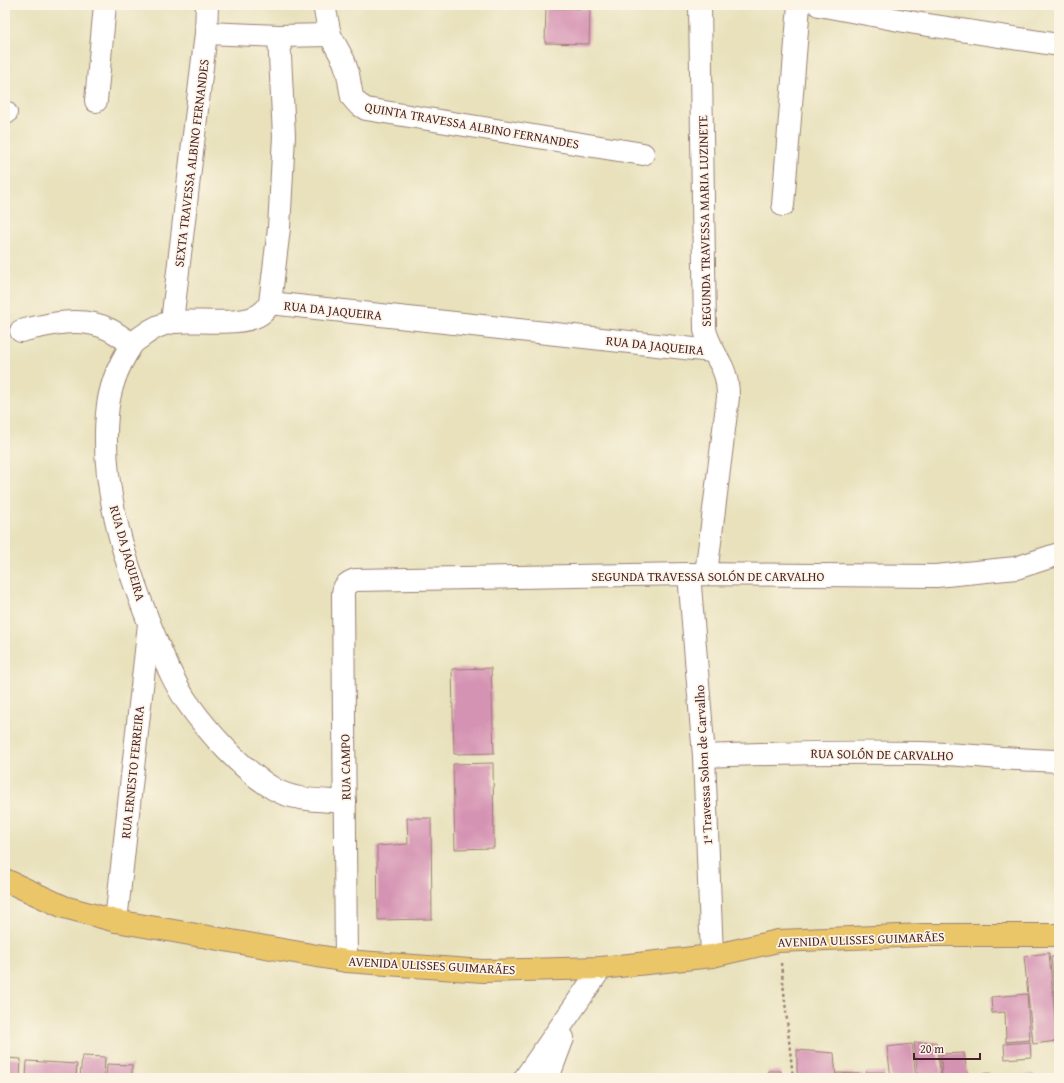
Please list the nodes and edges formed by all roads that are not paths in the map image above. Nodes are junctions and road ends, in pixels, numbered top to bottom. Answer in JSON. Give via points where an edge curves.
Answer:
{"nodes":[{"id":1,"x":105,"y":5,"type":"edge"},
{"id":2,"x":207,"y":5,"type":"edge"},
{"id":3,"x":324,"y":5,"type":"edge"},
{"id":4,"x":700,"y":5,"type":"edge"},
{"id":5,"x":799,"y":5,"type":"edge"},
{"id":6,"x":822,"y":5,"type":"edge"},
{"id":7,"x":915,"y":14,"type":"edge"},
{"id":8,"x":206,"y":33,"type":"junction"},
{"id":9,"x":330,"y":35,"type":"junction"},
{"id":10,"x":279,"y":36,"type":"junction"},
{"id":11,"x":1059,"y":45,"type":"edge"},
{"id":12,"x":96,"y":101,"type":"dead end"},
{"id":13,"x":643,"y":154,"type":"dead end"},
{"id":14,"x":783,"y":204,"type":"dead end"},
{"id":15,"x":270,"y":304,"type":"junction"},
{"id":16,"x":172,"y":322,"type":"junction"},
{"id":17,"x":21,"y":331,"type":"dead end"},
{"id":18,"x":132,"y":344,"type":"junction"},
{"id":19,"x":712,"y":351,"type":"junction"},
{"id":20,"x":1059,"y":554,"type":"edge"},
{"id":21,"x":697,"y":574,"type":"junction"},
{"id":22,"x":355,"y":580,"type":"joint"},
{"id":23,"x":149,"y":622,"type":"junction"},
{"id":24,"x":704,"y":756,"type":"junction"},
{"id":25,"x":1059,"y":761,"type":"edge"},
{"id":26,"x":345,"y":802,"type":"junction"},
{"id":27,"x":5,"y":880,"type":"edge"},
{"id":28,"x":116,"y":921,"type":"junction"},
{"id":29,"x":1059,"y":935,"type":"edge"},
{"id":30,"x":712,"y":956,"type":"junction"},
{"id":31,"x":346,"y":961,"type":"junction"},
{"id":32,"x":601,"y":968,"type":"junction"},
{"id":33,"x":572,"y":1011,"type":"junction"},
{"id":34,"x":525,"y":1078,"type":"edge"},
{"id":35,"x":548,"y":1078,"type":"edge"}],
"edges":[{"from":1,"to":12,"type":"street"},
{"from":2,"to":8,"type":"street","name":"SEXTA TRAVESSA ALBINO FERNANDES"},
{"from":3,"to":9,"type":"street","name":"QUINTA TRAVESSA ALBINO FERNANDES"},
{"from":4,"to":19,"type":"street","name":"SEGUNDA TRAVESSA MARIA LUZINETE","via":[[705,324]]},
{"from":5,"to":14,"type":"street"},
{"from":6,"to":7,"type":"street"},
{"from":7,"to":11,"type":"street"},
{"from":8,"to":10,"type":"street"},
{"from":8,"to":16,"type":"street","name":"SEXTA TRAVESSA ALBINO FERNANDES"},
{"from":9,"to":10,"type":"street"},
{"from":9,"to":13,"type":"street","name":"QUINTA TRAVESSA ALBINO FERNANDES","via":[[344,61],[352,97],[366,109]]},
{"from":10,"to":15,"type":"street","via":[[284,136],[279,228]]},
{"from":15,"to":16,"type":"street","name":"RUA DA JAQUEIRA","via":[[264,312],[243,320]]},
{"from":15,"to":19,"type":"street","name":"RUA DA JAQUEIRA"},
{"from":16,"to":18,"type":"street","name":"RUA DA JAQUEIRA","via":[[150,330]]},
{"from":17,"to":18,"type":"street","via":[[79,322],[108,328]]},
{"from":18,"to":23,"type":"street","name":"RUA DA JAQUEIRA","via":[[119,365],[112,386],[107,413],[106,445],[111,492],[121,540]]},
{"from":19,"to":21,"type":"street","name":"SEGUNDA TRAVESSA MARIA LUZINETE","via":[[723,368],[728,397]]},
{"from":20,"to":21,"type":"street","name":"SEGUNDA TRAVESSA SOLÓN DE CARVALHO","via":[[1016,568],[936,576]]},
{"from":21,"to":22,"type":"street","name":"SEGUNDA TRAVESSA SOLÓN DE CARVALHO"},
{"from":21,"to":24,"type":"street","name":"1ª Travessa Solon de Carvalho"},
{"from":22,"to":26,"type":"street","name":"RUA CAMPO","via":[[344,586],[342,595]]},
{"from":23,"to":26,"type":"street","name":"RUA DA JAQUEIRA","via":[[171,674],[186,701],[206,726],[253,773],[275,789],[298,797]]},
{"from":23,"to":28,"type":"street","name":"RUA ERNESTO FERREIRA"},
{"from":24,"to":25,"type":"street","name":"RUA SOLÓN DE CARVALHO","via":[[921,753]]},
{"from":24,"to":30,"type":"street","name":"1ª Travessa Solon de Carvalho"},
{"from":26,"to":31,"type":"street","name":"RUA CAMPO"},
{"from":27,"to":28,"type":"main road","name":"AVENIDA ULISSES GUIMARÃES","via":[[64,907]]},
{"from":28,"to":31,"type":"main road","name":"AVENIDA ULISSES GUIMARÃES"},
{"from":29,"to":30,"type":"main road","name":"AVENIDA ULISSES GUIMARÃES","via":[[924,935],[778,941]]},
{"from":30,"to":32,"type":"main road","name":"AVENIDA ULISSES GUIMARÃES"},
{"from":31,"to":32,"type":"main road","name":"AVENIDA ULISSES GUIMARÃES","via":[[483,971]]},
{"from":32,"to":33,"type":"street"},
{"from":33,"to":34,"type":"street"},
{"from":33,"to":35,"type":"street"}]}
